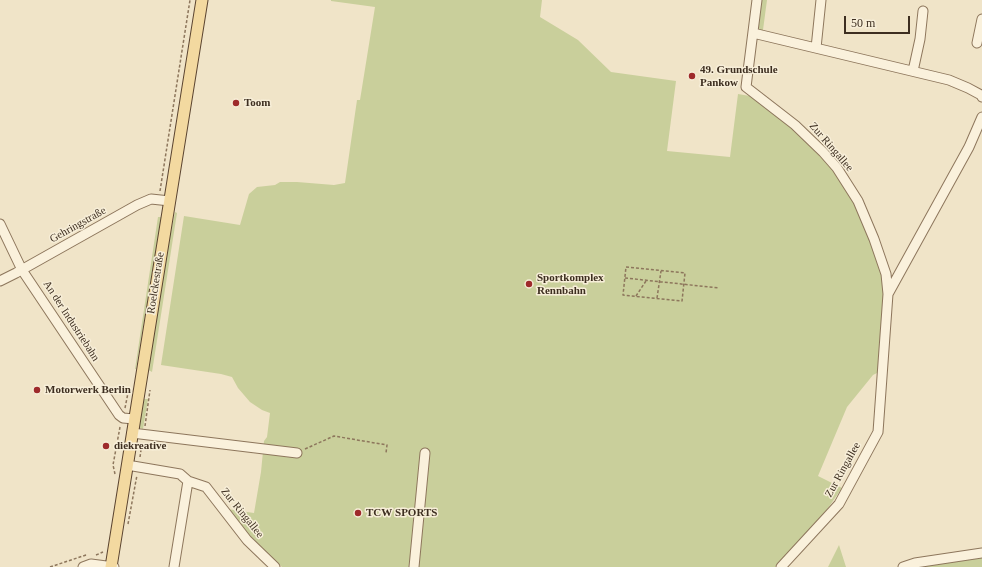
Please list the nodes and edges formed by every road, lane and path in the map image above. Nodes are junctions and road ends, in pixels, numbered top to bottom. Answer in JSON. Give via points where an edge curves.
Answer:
{"nodes":[{"id":1,"x":190,"y":0,"type":"edge"},
{"id":2,"x":202,"y":0,"type":"edge"},
{"id":3,"x":757,"y":0,"type":"edge"},
{"id":4,"x":821,"y":0,"type":"edge"},
{"id":5,"x":923,"y":11,"type":"dead end"},
{"id":6,"x":982,"y":19,"type":"edge"},
{"id":7,"x":753,"y":33,"type":"junction"},
{"id":8,"x":977,"y":43,"type":"dead end"},
{"id":9,"x":816,"y":48,"type":"junction"},
{"id":10,"x":913,"y":71,"type":"junction"},
{"id":11,"x":982,"y":97,"type":"edge"},
{"id":12,"x":982,"y":117,"type":"edge"},
{"id":13,"x":161,"y":186,"type":"dead end"},
{"id":14,"x":170,"y":201,"type":"junction"},
{"id":15,"x":0,"y":224,"type":"edge"},
{"id":16,"x":22,"y":270,"type":"junction"},
{"id":17,"x":661,"y":270,"type":"junction"},
{"id":18,"x":625,"y":278,"type":"junction"},
{"id":19,"x":0,"y":281,"type":"edge"},
{"id":20,"x":646,"y":281,"type":"junction"},
{"id":21,"x":659,"y":282,"type":"junction"},
{"id":22,"x":683,"y":284,"type":"junction"},
{"id":23,"x":719,"y":288,"type":"dead end"},
{"id":24,"x":888,"y":294,"type":"junction"},
{"id":25,"x":636,"y":296,"type":"junction"},
{"id":26,"x":658,"y":298,"type":"junction"},
{"id":27,"x":134,"y":419,"type":"junction"},
{"id":28,"x":121,"y":426,"type":"dead end"},
{"id":29,"x":132,"y":433,"type":"junction"},
{"id":30,"x":297,"y":453,"type":"joint"},
{"id":31,"x":386,"y":453,"type":"dead end"},
{"id":32,"x":425,"y":453,"type":"dead end"},
{"id":33,"x":127,"y":465,"type":"junction"},
{"id":34,"x":116,"y":474,"type":"dead end"},
{"id":35,"x":188,"y":481,"type":"junction"},
{"id":36,"x":103,"y":552,"type":"dead end"},
{"id":37,"x":982,"y":553,"type":"edge"},
{"id":38,"x":50,"y":567,"type":"edge"},
{"id":39,"x":83,"y":567,"type":"edge"},
{"id":40,"x":112,"y":567,"type":"edge"},
{"id":41,"x":174,"y":567,"type":"edge"},
{"id":42,"x":275,"y":567,"type":"edge"},
{"id":43,"x":414,"y":567,"type":"edge"},
{"id":44,"x":781,"y":567,"type":"edge"},
{"id":45,"x":903,"y":567,"type":"edge"}],
"edges":[{"from":1,"to":13,"type":"path"},
{"from":2,"to":14,"type":"main road","name":"Roelckestraße"},
{"from":3,"to":7,"type":"street","name":"Zur Ringallee"},
{"from":4,"to":9,"type":"street"},
{"from":5,"to":10,"type":"street"},
{"from":6,"to":8,"type":"street"},
{"from":7,"to":9,"type":"street"},
{"from":7,"to":24,"type":"street","name":"Zur Ringallee","via":[[746,87],[795,125],[837,168],[858,201],[874,239],[886,274]]},
{"from":9,"to":10,"type":"street"},
{"from":10,"to":11,"type":"street","via":[[949,80]]},
{"from":12,"to":24,"type":"street","name":"Zur Ringallee","via":[[969,147]]},
{"from":14,"to":16,"type":"street","name":"Gehringstraße","via":[[151,199],[137,205]]},
{"from":14,"to":27,"type":"main road","name":"Roelckestraße"},
{"from":15,"to":16,"type":"street","name":"An der Industriebahn"},
{"from":16,"to":19,"type":"street","name":"Gehringstraße"},
{"from":16,"to":27,"type":"street","name":"An der Industriebahn","via":[[119,416]]},
{"from":17,"to":18,"type":"path","via":[[626,267]]},
{"from":17,"to":21,"type":"path"},
{"from":17,"to":22,"type":"path","via":[[685,273]]},
{"from":18,"to":20,"type":"path"},
{"from":18,"to":25,"type":"path","via":[[623,295]]},
{"from":20,"to":21,"type":"path"},
{"from":20,"to":25,"type":"path"},
{"from":21,"to":22,"type":"path"},
{"from":21,"to":26,"type":"path"},
{"from":22,"to":23,"type":"path"},
{"from":22,"to":26,"type":"path","via":[[682,301]]},
{"from":24,"to":44,"type":"street","name":"Zur Ringallee","via":[[878,432],[839,504]]},
{"from":25,"to":26,"type":"path"},
{"from":27,"to":29,"type":"main road","name":"Roelckestraße"},
{"from":28,"to":34,"type":"path","via":[[113,465]]},
{"from":29,"to":30,"type":"street"},
{"from":29,"to":33,"type":"main road","name":"Roelckestraße"},
{"from":30,"to":31,"type":"path","via":[[334,436],[387,445]]},
{"from":32,"to":43,"type":"street"},
{"from":33,"to":35,"type":"street","name":"Zur Ringallee","via":[[180,474]]},
{"from":33,"to":40,"type":"main road","name":"Roelckestraße"},
{"from":35,"to":41,"type":"street"},
{"from":35,"to":42,"type":"street","name":"Zur Ringallee","via":[[206,487],[247,540]]},
{"from":36,"to":38,"type":"path"},
{"from":37,"to":45,"type":"street"},
{"from":39,"to":40,"type":"street","via":[[91,564]]}]}
